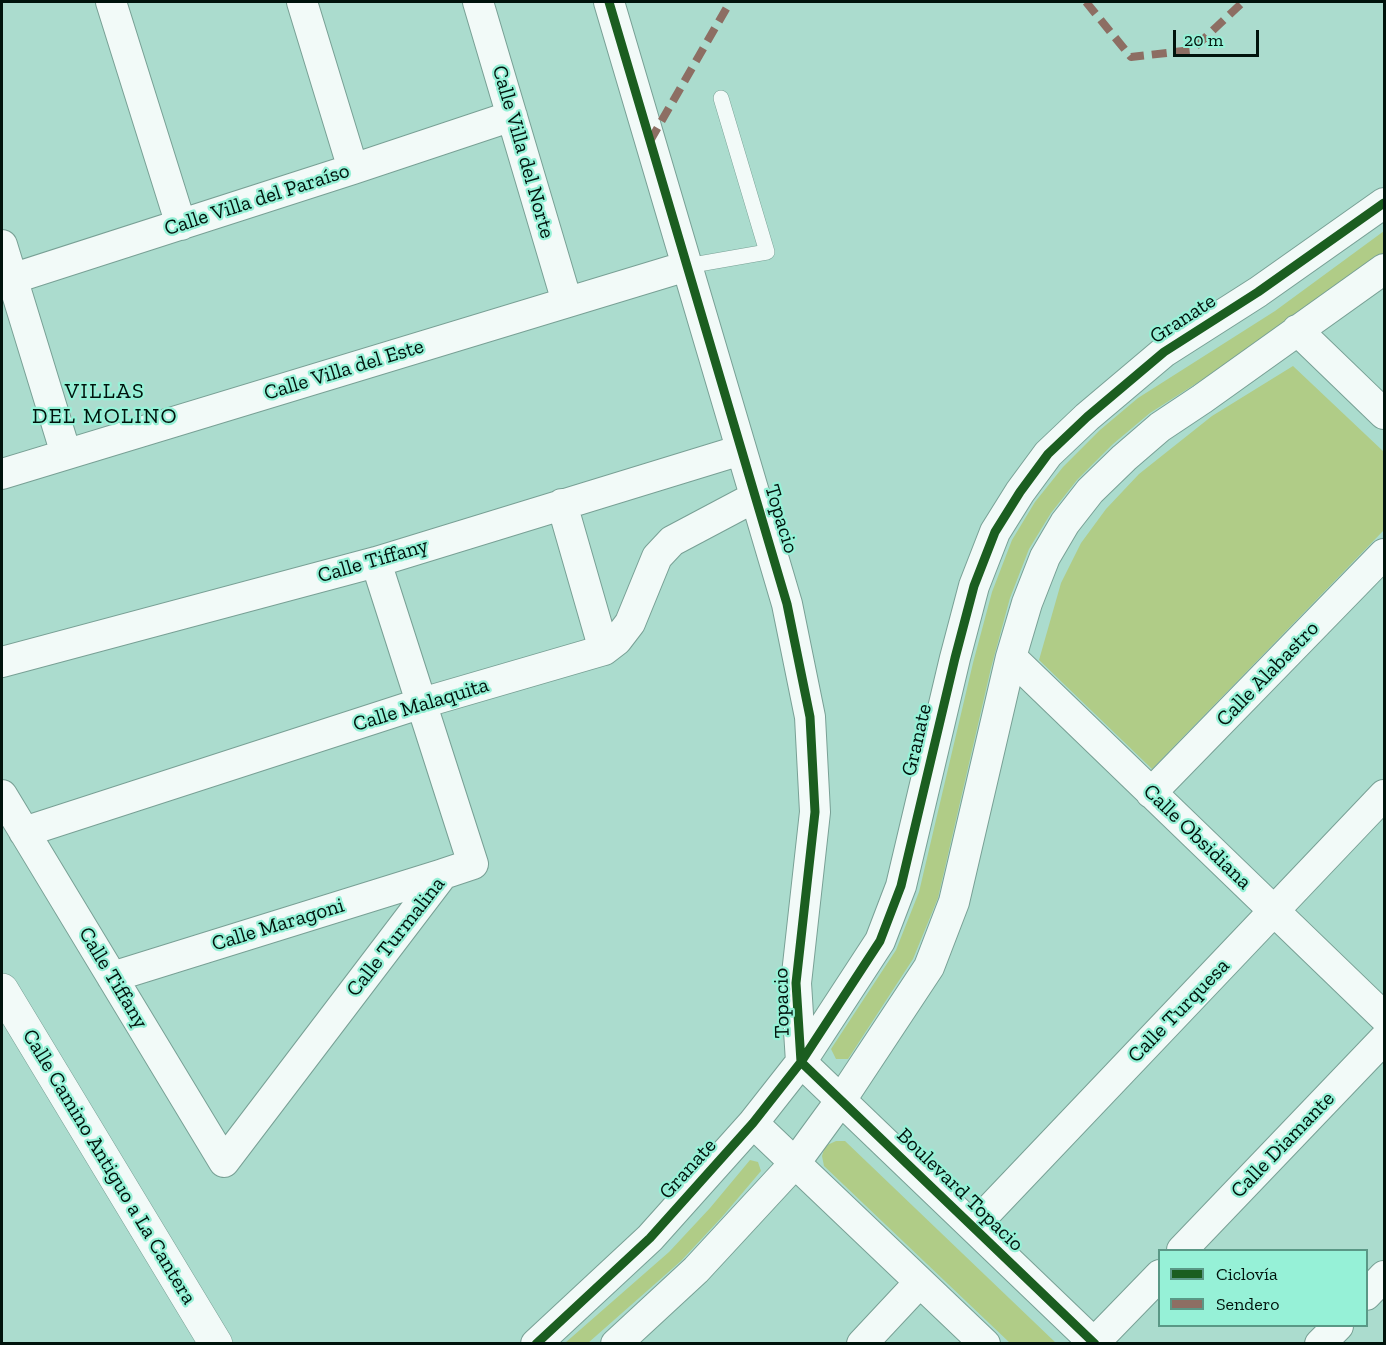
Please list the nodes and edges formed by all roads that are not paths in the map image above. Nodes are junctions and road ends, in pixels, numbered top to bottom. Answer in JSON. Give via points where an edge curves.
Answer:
{"nodes":[{"id":1,"x":111,"y":2,"type":"edge"},
{"id":2,"x":302,"y":2,"type":"edge"},
{"id":3,"x":478,"y":2,"type":"edge"},
{"id":4,"x":609,"y":2,"type":"edge"},
{"id":5,"x":721,"y":98,"type":"dead end"},
{"id":6,"x":512,"y":116,"type":"junction"},
{"id":7,"x":353,"y":169,"type":"junction"},
{"id":8,"x":1384,"y":202,"type":"edge"},
{"id":9,"x":181,"y":225,"type":"junction"},
{"id":10,"x":2,"y":245,"type":"edge"},
{"id":11,"x":687,"y":266,"type":"junction"},
{"id":12,"x":1384,"y":268,"type":"edge"},
{"id":13,"x":7,"y":280,"type":"edge"},
{"id":14,"x":567,"y":302,"type":"junction"},
{"id":15,"x":1296,"y":330,"type":"junction"},
{"id":16,"x":1384,"y":414,"type":"edge"},
{"id":17,"x":741,"y":450,"type":"junction"},
{"id":18,"x":66,"y":454,"type":"junction"},
{"id":19,"x":2,"y":474,"type":"edge"},
{"id":20,"x":755,"y":497,"type":"junction"},
{"id":21,"x":562,"y":504,"type":"junction"},
{"id":22,"x":1384,"y":554,"type":"edge"},
{"id":23,"x":376,"y":562,"type":"junction"},
{"id":24,"x":604,"y":650,"type":"junction"},
{"id":25,"x":1011,"y":657,"type":"junction"},
{"id":26,"x":2,"y":662,"type":"edge"},
{"id":27,"x":422,"y":703,"type":"junction"},
{"id":28,"x":1151,"y":793,"type":"junction"},
{"id":29,"x":2,"y":795,"type":"edge"},
{"id":30,"x":1384,"y":795,"type":"edge"},
{"id":31,"x":24,"y":832,"type":"junction"},
{"id":32,"x":443,"y":874,"type":"junction"},
{"id":33,"x":1274,"y":911,"type":"junction"},
{"id":34,"x":112,"y":977,"type":"junction"},
{"id":35,"x":3,"y":994,"type":"edge"},
{"id":36,"x":1384,"y":1017,"type":"edge"},
{"id":37,"x":1384,"y":1039,"type":"edge"},
{"id":38,"x":801,"y":1062,"type":"junction"},
{"id":39,"x":841,"y":1100,"type":"junction"},
{"id":40,"x":753,"y":1123,"type":"junction"},
{"id":41,"x":224,"y":1162,"type":"joint"},
{"id":42,"x":795,"y":1163,"type":"junction"},
{"id":43,"x":973,"y":1227,"type":"junction"},
{"id":44,"x":1184,"y":1249,"type":"edge"},
{"id":45,"x":1384,"y":1276,"type":"edge"},
{"id":46,"x":1158,"y":1277,"type":"edge"},
{"id":47,"x":919,"y":1283,"type":"junction"},
{"id":48,"x":1368,"y":1293,"type":"edge"},
{"id":49,"x":1337,"y":1327,"type":"edge"},
{"id":50,"x":1095,"y":1343,"type":"edge"},
{"id":51,"x":216,"y":1344,"type":"edge"},
{"id":52,"x":536,"y":1344,"type":"edge"},
{"id":53,"x":616,"y":1344,"type":"edge"},
{"id":54,"x":862,"y":1344,"type":"edge"},
{"id":55,"x":985,"y":1344,"type":"edge"},
{"id":56,"x":1320,"y":1344,"type":"edge"}],
"edges":[{"from":1,"to":9,"type":"street"},
{"from":2,"to":7,"type":"street"},
{"from":3,"to":6,"type":"street","name":"Calle Villa del Norte"},
{"from":4,"to":11,"type":"street","name":"Topacio"},
{"from":5,"to":11,"type":"lane","via":[[767,252]]},
{"from":6,"to":7,"type":"street","name":"Calle Villa del Paraíso"},
{"from":6,"to":14,"type":"street","name":"Calle Villa del Norte"},
{"from":7,"to":9,"type":"street","name":"Calle Villa del Paraíso"},
{"from":8,"to":38,"type":"street","name":"Granate","via":[[1258,292],[1164,352],[1048,454],[1020,492],[995,532],[974,586],[902,886],[879,941]]},
{"from":9,"to":13,"type":"street","name":"Calle Villa del Paraíso"},
{"from":10,"to":13,"type":"street"},
{"from":11,"to":14,"type":"street","name":"Calle Villa del Este"},
{"from":11,"to":17,"type":"street","name":"Topacio"},
{"from":12,"to":15,"type":"street"},
{"from":13,"to":18,"type":"street"},
{"from":14,"to":18,"type":"street","name":"Calle Villa del Este"},
{"from":15,"to":16,"type":"street"},
{"from":15,"to":25,"type":"street","via":[[1160,427],[1090,491],[1045,557]]},
{"from":17,"to":20,"type":"street","name":"Topacio"},
{"from":17,"to":21,"type":"street","name":"Calle Tiffany"},
{"from":18,"to":19,"type":"street","name":"Calle Villa del Este"},
{"from":20,"to":24,"type":"street","name":"Calle Malaquita","via":[[672,541],[648,574],[630,624]]},
{"from":20,"to":38,"type":"street","name":"Topacio","via":[[787,604],[810,717],[815,812],[796,983]]},
{"from":21,"to":23,"type":"street","name":"Calle Tiffany"},
{"from":21,"to":24,"type":"street"},
{"from":22,"to":28,"type":"street","name":"Calle Alabastro"},
{"from":23,"to":26,"type":"street","name":"Calle Tiffany"},
{"from":23,"to":27,"type":"street","name":"Calle Turmalina"},
{"from":24,"to":27,"type":"street","name":"Calle Malaquita"},
{"from":25,"to":28,"type":"street","name":"Calle Obsidiana"},
{"from":25,"to":39,"type":"street","via":[[954,902],[929,968]]},
{"from":27,"to":31,"type":"street","name":"Calle Malaquita"},
{"from":27,"to":32,"type":"street","name":"Calle Turmalina","via":[[473,864]]},
{"from":28,"to":33,"type":"street","name":"Calle Obsidiana"},
{"from":29,"to":31,"type":"street","name":"Calle Tiffany"},
{"from":30,"to":33,"type":"street","name":"Calle Turquesa"},
{"from":31,"to":34,"type":"street","name":"Calle Tiffany"},
{"from":32,"to":34,"type":"street","name":"Calle Maragoni"},
{"from":32,"to":41,"type":"street","name":"Calle Turmalina"},
{"from":33,"to":36,"type":"street","name":"Calle Obsidiana"},
{"from":33,"to":43,"type":"street","name":"Calle Turquesa"},
{"from":34,"to":41,"type":"street","name":"Calle Tiffany"},
{"from":35,"to":51,"type":"street","name":"Calle Camino Antiguo a La Cantera"},
{"from":37,"to":44,"type":"street","name":"Calle Diamante"},
{"from":38,"to":39,"type":"street","name":"Boulevard Topacio"},
{"from":38,"to":40,"type":"street","name":"Granate"},
{"from":39,"to":42,"type":"street"},
{"from":39,"to":43,"type":"street","name":"Boulevard Topacio"},
{"from":40,"to":42,"type":"street"},
{"from":40,"to":52,"type":"street","name":"Granate","via":[[650,1238]]},
{"from":42,"to":47,"type":"street"},
{"from":42,"to":53,"type":"street","via":[[696,1270]]},
{"from":43,"to":50,"type":"street","name":"Boulevard Topacio"},
{"from":45,"to":48,"type":"street"},
{"from":46,"to":50,"type":"street"},
{"from":47,"to":54,"type":"street"},
{"from":47,"to":55,"type":"street"},
{"from":49,"to":56,"type":"street"}]}
